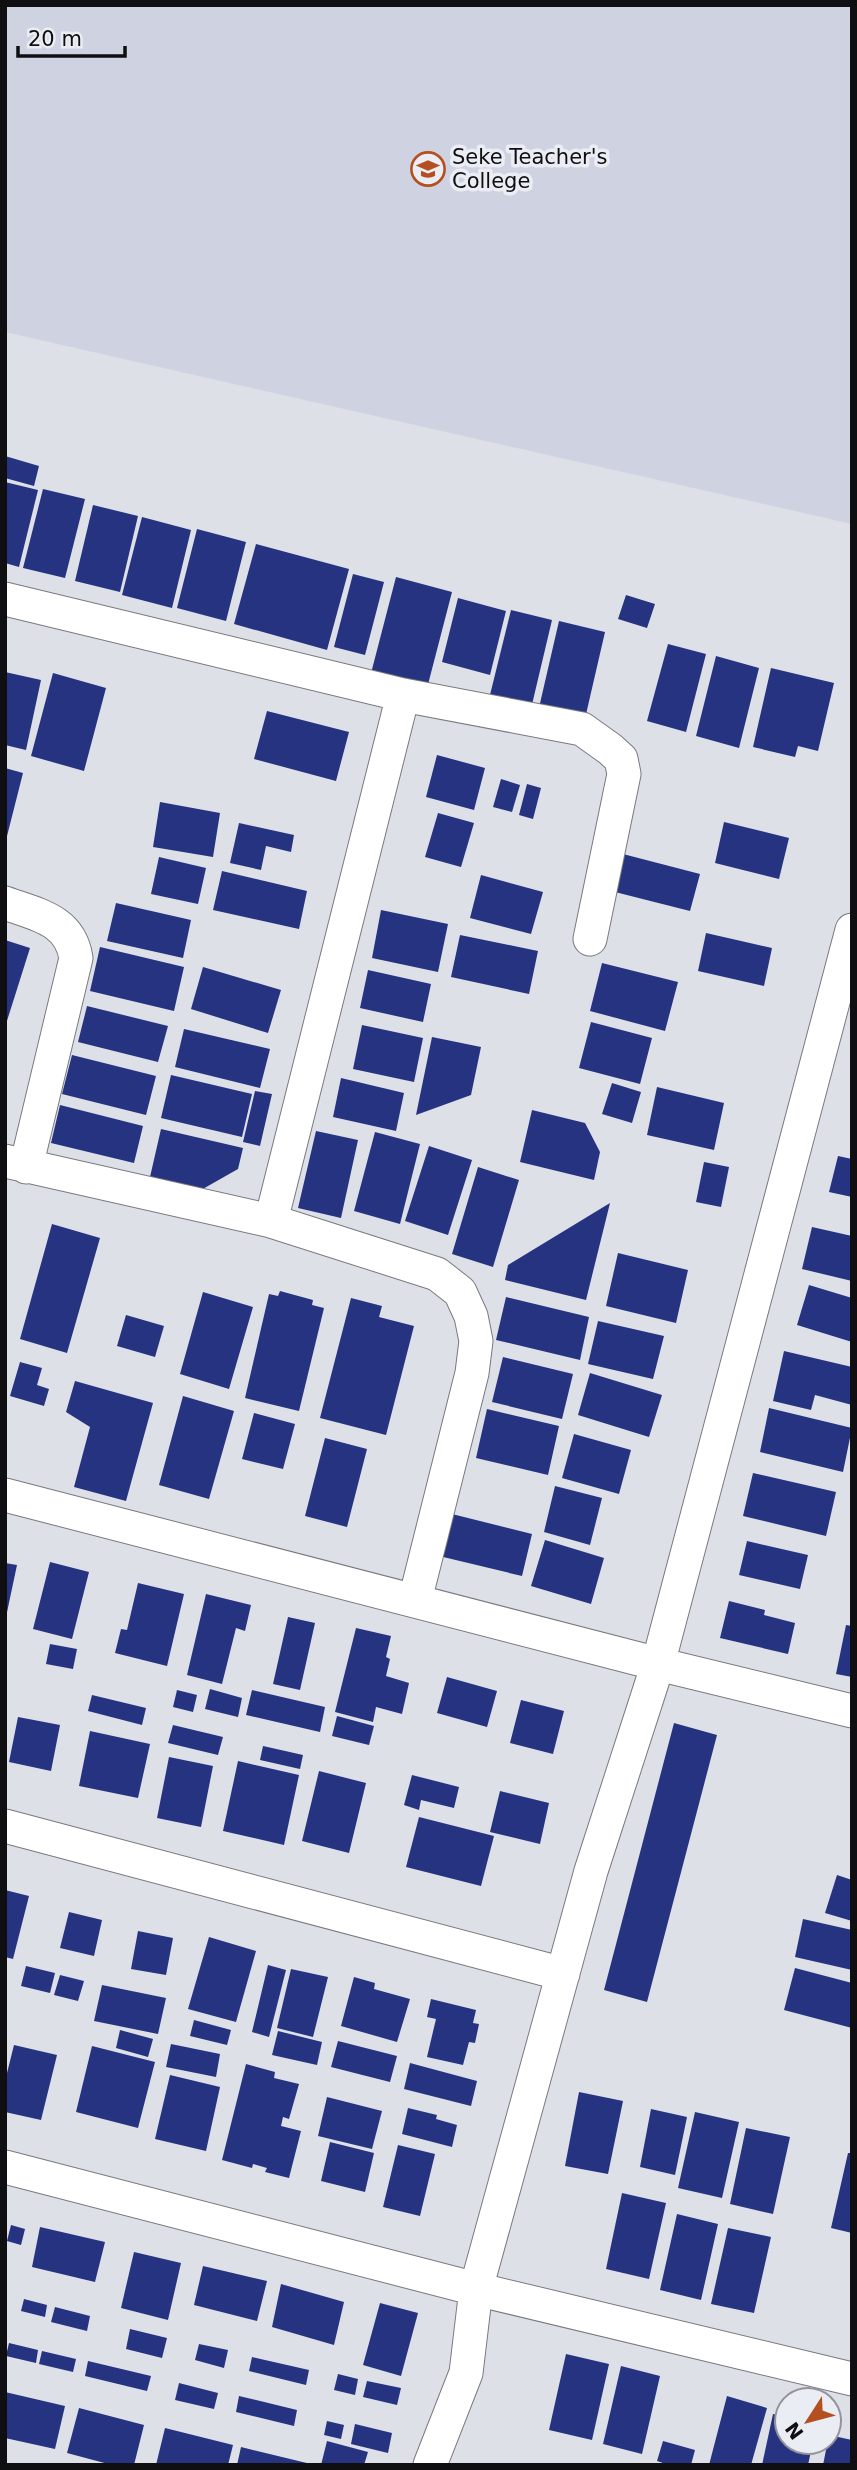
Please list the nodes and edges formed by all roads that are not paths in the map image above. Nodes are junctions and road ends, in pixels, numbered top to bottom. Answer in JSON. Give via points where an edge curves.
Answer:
{"nodes":[{"id":1,"x":5,"y":599,"type":"edge"},
{"id":2,"x":403,"y":695,"type":"junction"},
{"id":3,"x":5,"y":903,"type":"edge"},
{"id":4,"x":852,"y":930,"type":"edge"},
{"id":5,"x":590,"y":940,"type":"dead end"},
{"id":6,"x":16,"y":1164,"type":"edge"},
{"id":7,"x":271,"y":1221,"type":"junction"},
{"id":8,"x":5,"y":1495,"type":"edge"},
{"id":9,"x":415,"y":1600,"type":"junction"},
{"id":10,"x":658,"y":1664,"type":"junction"},
{"id":11,"x":852,"y":1712,"type":"edge"},
{"id":12,"x":5,"y":1826,"type":"edge"},
{"id":13,"x":563,"y":1974,"type":"junction"},
{"id":14,"x":5,"y":2167,"type":"edge"},
{"id":15,"x":476,"y":2290,"type":"junction"},
{"id":16,"x":852,"y":2379,"type":"edge"},
{"id":17,"x":430,"y":2465,"type":"edge"}],
"edges":[{"from":1,"to":2,"type":"street"},
{"from":2,"to":5,"type":"street","via":[[582,729],[621,759],[624,774]]},
{"from":2,"to":7,"type":"street"},
{"from":3,"to":6,"type":"street","via":[[52,920],[74,943],[76,958]]},
{"from":4,"to":10,"type":"street"},
{"from":6,"to":7,"type":"street"},
{"from":7,"to":9,"type":"street","via":[[437,1274],[460,1292],[471,1316],[476,1341],[472,1373]]},
{"from":8,"to":9,"type":"street"},
{"from":9,"to":10,"type":"street"},
{"from":10,"to":11,"type":"street"},
{"from":10,"to":13,"type":"street"},
{"from":12,"to":13,"type":"street"},
{"from":13,"to":15,"type":"street"},
{"from":14,"to":15,"type":"street"},
{"from":15,"to":16,"type":"street"},
{"from":15,"to":17,"type":"street","via":[[466,2373]]}]}
